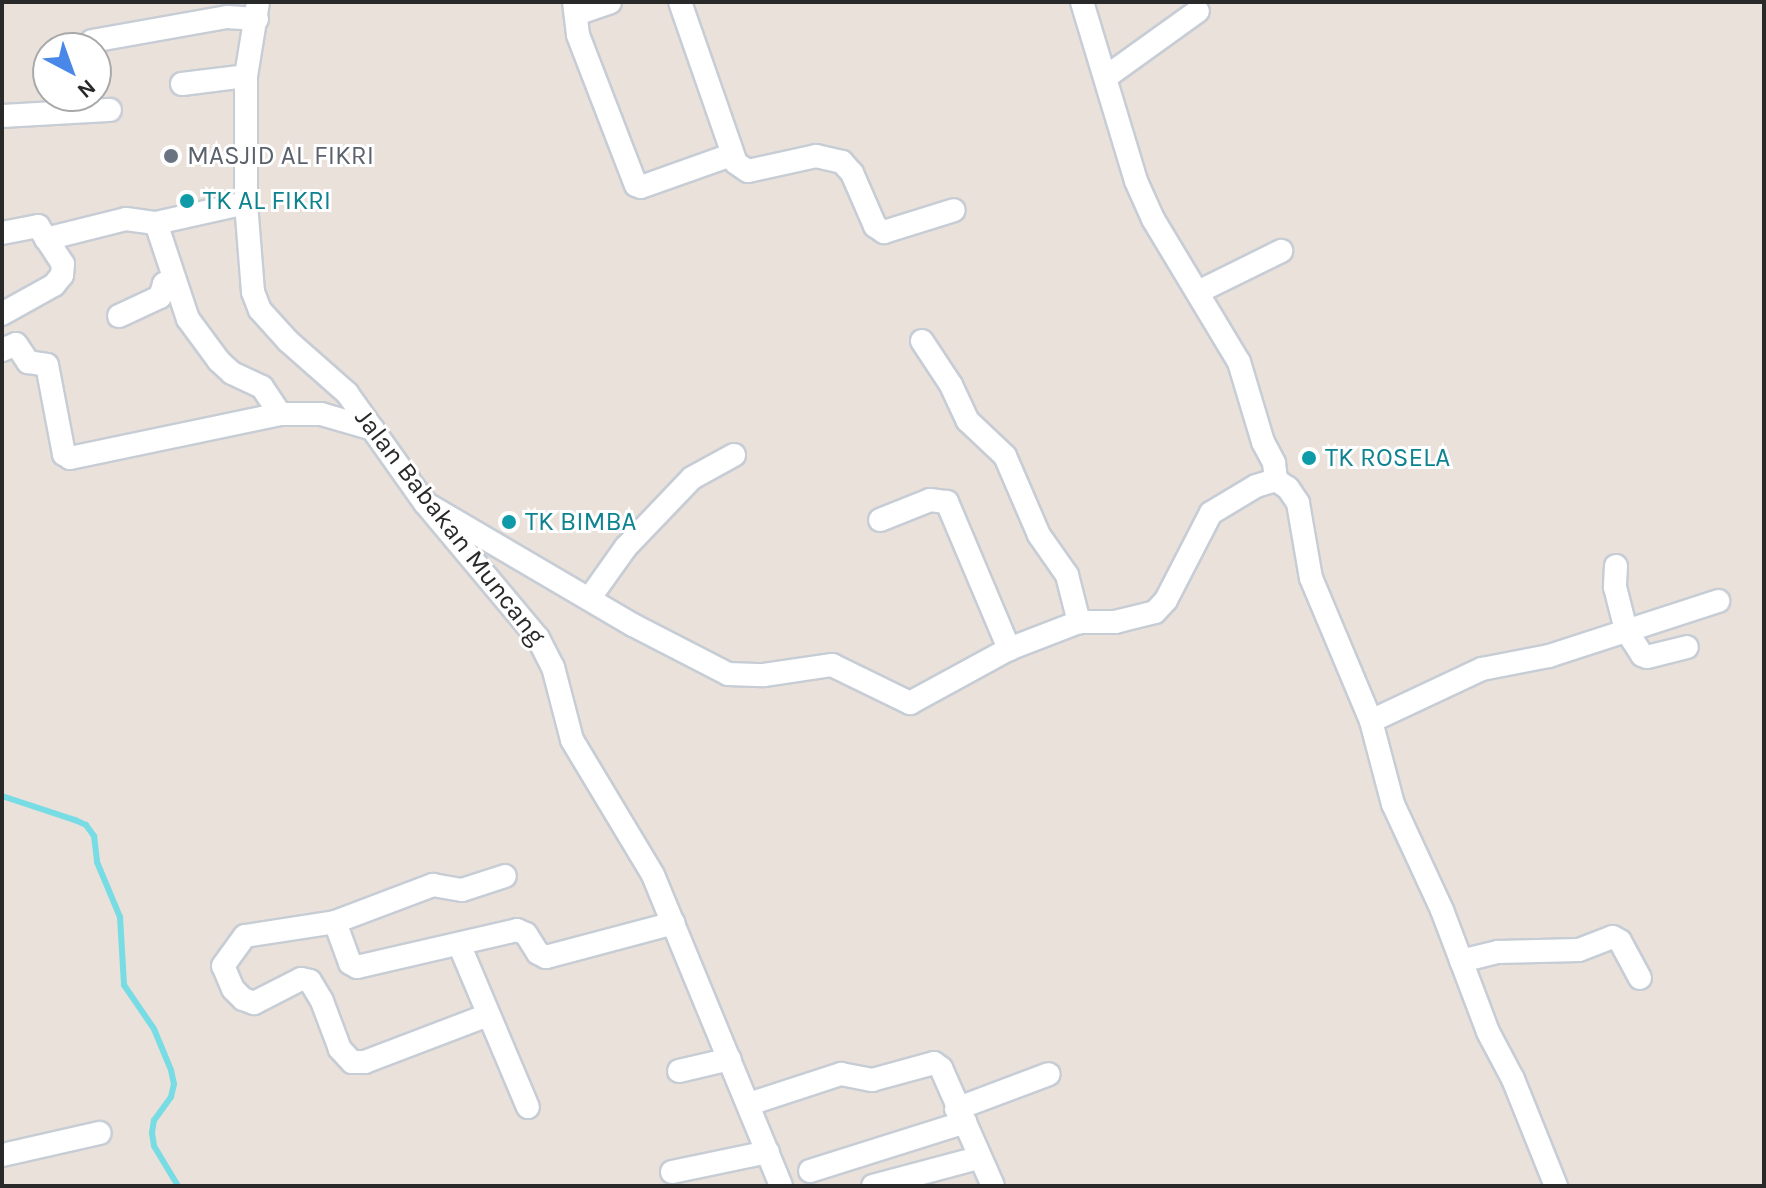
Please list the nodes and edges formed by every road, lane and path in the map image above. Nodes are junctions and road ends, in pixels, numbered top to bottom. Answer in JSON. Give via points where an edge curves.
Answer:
{"nodes":[{"id":1,"x":610,"y":2,"type":"edge"},
{"id":2,"x":680,"y":2,"type":"edge"},
{"id":3,"x":1082,"y":2,"type":"edge"},
{"id":4,"x":575,"y":8,"type":"edge"},
{"id":5,"x":258,"y":10,"type":"edge"},
{"id":6,"x":1198,"y":11,"type":"dead end"},
{"id":7,"x":112,"y":37,"type":"edge"},
{"id":8,"x":246,"y":76,"type":"junction"},
{"id":9,"x":1106,"y":77,"type":"junction"},
{"id":10,"x":182,"y":84,"type":"dead end"},
{"id":11,"x":74,"y":112,"type":"edge"},
{"id":12,"x":2,"y":116,"type":"edge"},
{"id":13,"x":731,"y":155,"type":"junction"},
{"id":14,"x":246,"y":203,"type":"junction"},
{"id":15,"x":954,"y":210,"type":"dead end"},
{"id":16,"x":156,"y":223,"type":"junction"},
{"id":17,"x":2,"y":233,"type":"edge"},
{"id":18,"x":46,"y":239,"type":"junction"},
{"id":19,"x":1281,"y":251,"type":"dead end"},
{"id":20,"x":174,"y":279,"type":"junction"},
{"id":21,"x":1198,"y":292,"type":"junction"},
{"id":22,"x":2,"y":314,"type":"edge"},
{"id":23,"x":119,"y":316,"type":"dead end"},
{"id":24,"x":922,"y":341,"type":"dead end"},
{"id":25,"x":2,"y":350,"type":"edge"},
{"id":26,"x":280,"y":414,"type":"junction"},
{"id":27,"x":373,"y":429,"type":"junction"},
{"id":28,"x":734,"y":455,"type":"dead end"},
{"id":29,"x":1276,"y":480,"type":"junction"},
{"id":30,"x":425,"y":503,"type":"junction"},
{"id":31,"x":880,"y":520,"type":"dead end"},
{"id":32,"x":1616,"y":566,"type":"dead end"},
{"id":33,"x":589,"y":599,"type":"junction"},
{"id":34,"x":1718,"y":601,"type":"dead end"},
{"id":35,"x":1079,"y":622,"type":"junction"},
{"id":36,"x":1626,"y":630,"type":"junction"},
{"id":37,"x":1687,"y":647,"type":"dead end"},
{"id":38,"x":1009,"y":649,"type":"junction"},
{"id":39,"x":1371,"y":721,"type":"junction"},
{"id":40,"x":505,"y":876,"type":"dead end"},
{"id":41,"x":335,"y":922,"type":"junction"},
{"id":42,"x":674,"y":923,"type":"junction"},
{"id":43,"x":459,"y":944,"type":"junction"},
{"id":44,"x":1461,"y":961,"type":"junction"},
{"id":45,"x":1640,"y":978,"type":"dead end"},
{"id":46,"x":488,"y":1015,"type":"junction"},
{"id":47,"x":730,"y":1059,"type":"junction"},
{"id":48,"x":679,"y":1071,"type":"dead end"},
{"id":49,"x":1049,"y":1074,"type":"dead end"},
{"id":50,"x":749,"y":1104,"type":"junction"},
{"id":51,"x":528,"y":1107,"type":"dead end"},
{"id":52,"x":960,"y":1115,"type":"junction"},
{"id":53,"x":100,"y":1133,"type":"dead end"},
{"id":54,"x":768,"y":1152,"type":"junction"},
{"id":55,"x":2,"y":1155,"type":"edge"},
{"id":56,"x":978,"y":1158,"type":"junction"},
{"id":57,"x":810,"y":1171,"type":"dead end"},
{"id":58,"x":672,"y":1172,"type":"dead end"},
{"id":59,"x":781,"y":1186,"type":"edge"},
{"id":60,"x":873,"y":1186,"type":"edge"},
{"id":61,"x":993,"y":1186,"type":"edge"},
{"id":62,"x":1556,"y":1186,"type":"edge"}],
"edges":[{"from":1,"to":4,"type":"street"},
{"from":2,"to":13,"type":"street"},
{"from":3,"to":9,"type":"street"},
{"from":4,"to":13,"type":"street","via":[[578,35],[636,185]]},
{"from":5,"to":7,"type":"street"},
{"from":5,"to":8,"type":"street","name":"Jalan Babakan Muncang"},
{"from":6,"to":9,"type":"street"},
{"from":8,"to":10,"type":"street"},
{"from":8,"to":14,"type":"street","name":"Jalan Babakan Muncang"},
{"from":9,"to":21,"type":"street","via":[[1136,181]]},
{"from":11,"to":12,"type":"street"},
{"from":13,"to":15,"type":"street","via":[[748,171],[816,156],[842,162],[875,226],[884,232]]},
{"from":14,"to":16,"type":"street"},
{"from":14,"to":27,"type":"street","name":"Jalan Babakan Muncang","via":[[253,292],[260,310],[347,393]]},
{"from":16,"to":18,"type":"street","via":[[126,219]]},
{"from":16,"to":20,"type":"street"},
{"from":17,"to":18,"type":"street","via":[[34,225]]},
{"from":18,"to":22,"type":"street","via":[[63,264],[62,275],[43,293]]},
{"from":19,"to":21,"type":"street"},
{"from":20,"to":23,"type":"street","via":[[164,284],[160,297]]},
{"from":20,"to":26,"type":"street","via":[[188,319],[219,361],[262,387]]},
{"from":21,"to":29,"type":"street","via":[[1239,362]]},
{"from":24,"to":35,"type":"street","via":[[968,421],[1005,456],[1039,535],[1067,575]]},
{"from":25,"to":26,"type":"street","via":[[16,344],[28,362],[47,365],[64,454],[70,458]]},
{"from":26,"to":27,"type":"street","via":[[321,414]]},
{"from":27,"to":30,"type":"street","name":"Jalan Babakan Muncang"},
{"from":28,"to":33,"type":"street","via":[[692,478],[626,547]]},
{"from":29,"to":35,"type":"street","via":[[1211,513],[1155,612],[1115,622]]},
{"from":29,"to":39,"type":"street","via":[[1298,503],[1311,578]]},
{"from":30,"to":33,"type":"street"},
{"from":30,"to":42,"type":"street","name":"Jalan Babakan Muncang","via":[[538,638],[553,667],[572,740],[628,828]]},
{"from":31,"to":38,"type":"street","via":[[930,500],[947,502]]},
{"from":32,"to":36,"type":"street","via":[[1615,587]]},
{"from":33,"to":38,"type":"street","via":[[728,674],[764,675],[832,665],[905,703]]},
{"from":34,"to":36,"type":"street"},
{"from":35,"to":38,"type":"street"},
{"from":36,"to":37,"type":"street","via":[[1647,657]]},
{"from":36,"to":39,"type":"street","via":[[1549,656],[1482,669]]},
{"from":39,"to":44,"type":"street","via":[[1393,804]]},
{"from":40,"to":41,"type":"street","via":[[462,890],[433,885]]},
{"from":41,"to":43,"type":"street","via":[[350,963],[357,967]]},
{"from":41,"to":46,"type":"street","via":[[245,936],[225,959],[224,973],[243,999],[254,1003],[301,979],[310,981],[340,1049],[352,1062],[365,1062]]},
{"from":42,"to":43,"type":"street","via":[[546,957],[521,930]]},
{"from":42,"to":47,"type":"street","name":"Jalan Babakan Muncang"},
{"from":43,"to":46,"type":"street"},
{"from":44,"to":45,"type":"street","via":[[1498,952],[1579,950],[1613,937]]},
{"from":44,"to":62,"type":"street"},
{"from":46,"to":51,"type":"street"},
{"from":47,"to":48,"type":"street"},
{"from":47,"to":50,"type":"street","name":"Jalan Babakan Muncang"},
{"from":49,"to":52,"type":"street"},
{"from":50,"to":52,"type":"street","via":[[841,1074],[872,1080],[933,1063],[941,1068]]},
{"from":50,"to":54,"type":"street","name":"Jalan Babakan Muncang"},
{"from":52,"to":56,"type":"street"},
{"from":52,"to":57,"type":"street"},
{"from":53,"to":55,"type":"street"},
{"from":54,"to":58,"type":"street"},
{"from":54,"to":59,"type":"street","name":"Jalan Babakan Muncang"},
{"from":56,"to":60,"type":"street"},
{"from":56,"to":61,"type":"street"}]}
